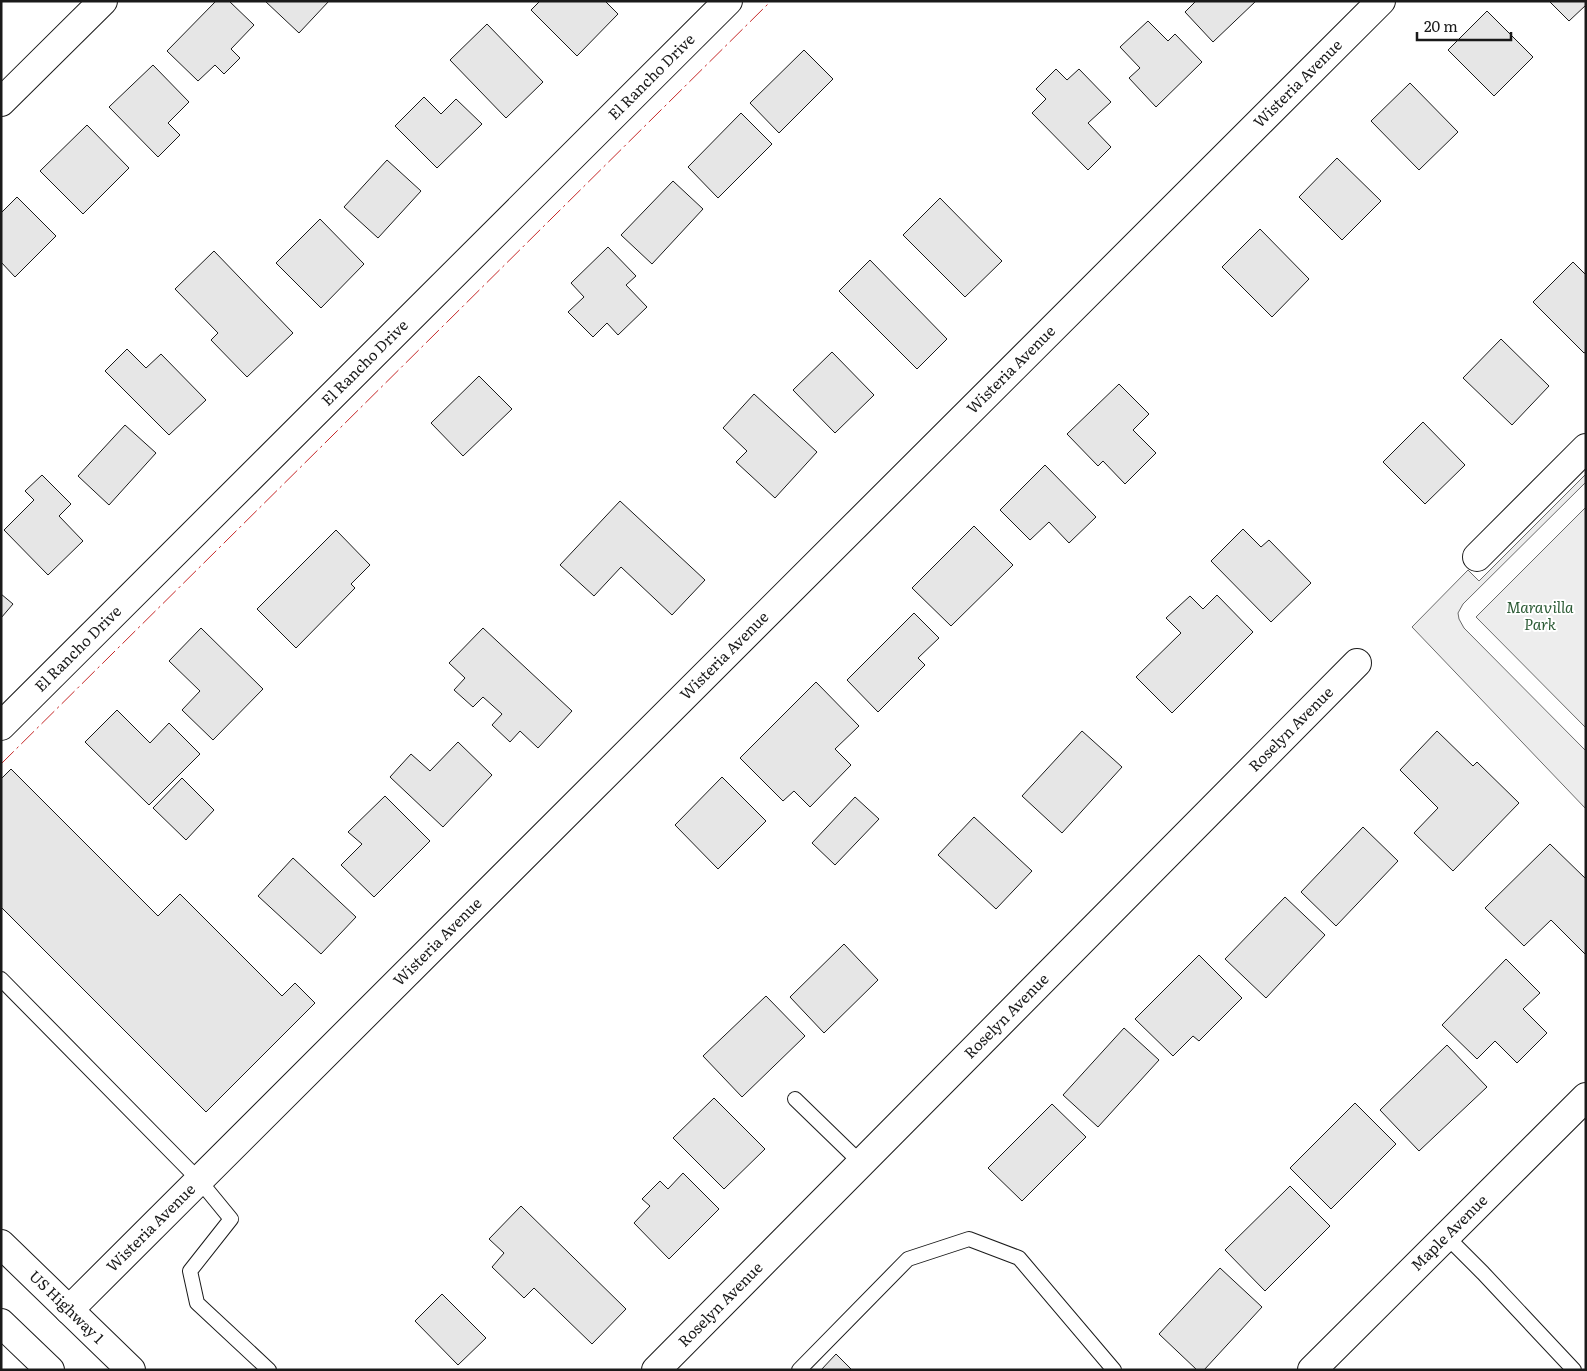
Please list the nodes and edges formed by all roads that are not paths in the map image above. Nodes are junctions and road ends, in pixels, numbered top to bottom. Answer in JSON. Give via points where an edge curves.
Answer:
{"nodes":[{"id":1,"x":103,"y":1,"type":"edge"},
{"id":2,"x":728,"y":1,"type":"edge"},
{"id":3,"x":1382,"y":1,"type":"edge"},
{"id":4,"x":1,"y":102,"type":"edge"},
{"id":5,"x":1586,"y":448,"type":"edge"},
{"id":6,"x":1477,"y":557,"type":"dead end"},
{"id":7,"x":1357,"y":663,"type":"dead end"},
{"id":8,"x":1,"y":726,"type":"edge"},
{"id":9,"x":4,"y":987,"type":"edge"},
{"id":10,"x":1586,"y":1097,"type":"edge"},
{"id":11,"x":795,"y":1099,"type":"dead end"},
{"id":12,"x":861,"y":1163,"type":"junction"},
{"id":13,"x":199,"y":1180,"type":"junction"},
{"id":14,"x":1446,"y":1236,"type":"junction"},
{"id":15,"x":1,"y":1244,"type":"edge"},
{"id":16,"x":69,"y":1310,"type":"junction"},
{"id":17,"x":1,"y":1323,"type":"edge"},
{"id":18,"x":50,"y":1370,"type":"edge"},
{"id":19,"x":131,"y":1370,"type":"edge"},
{"id":20,"x":269,"y":1370,"type":"edge"},
{"id":21,"x":656,"y":1370,"type":"edge"},
{"id":22,"x":799,"y":1370,"type":"edge"},
{"id":23,"x":1114,"y":1370,"type":"edge"},
{"id":24,"x":1312,"y":1370,"type":"edge"},
{"id":25,"x":1574,"y":1370,"type":"edge"}],
"edges":[{"from":1,"to":4,"type":"street"},
{"from":2,"to":8,"type":"street","name":"El Rancho Drive"},
{"from":3,"to":13,"type":"street","name":"Wisteria Avenue"},
{"from":5,"to":6,"type":"street"},
{"from":7,"to":12,"type":"street","name":"Roselyn Avenue"},
{"from":9,"to":13,"type":"lane"},
{"from":10,"to":14,"type":"street","name":"Maple Avenue"},
{"from":11,"to":12,"type":"lane"},
{"from":12,"to":21,"type":"street","name":"Roselyn Avenue"},
{"from":13,"to":16,"type":"street","name":"Wisteria Avenue"},
{"from":13,"to":20,"type":"lane","via":[[230,1219],[190,1271],[197,1303]]},
{"from":14,"to":24,"type":"street","name":"Maple Avenue"},
{"from":14,"to":25,"type":"lane"},
{"from":15,"to":16,"type":"street","name":"US Highway 1"},
{"from":16,"to":19,"type":"street","name":"US Highway 1"},
{"from":17,"to":18,"type":"street"},
{"from":22,"to":23,"type":"lane","via":[[908,1259],[969,1239],[1019,1258]]}]}
